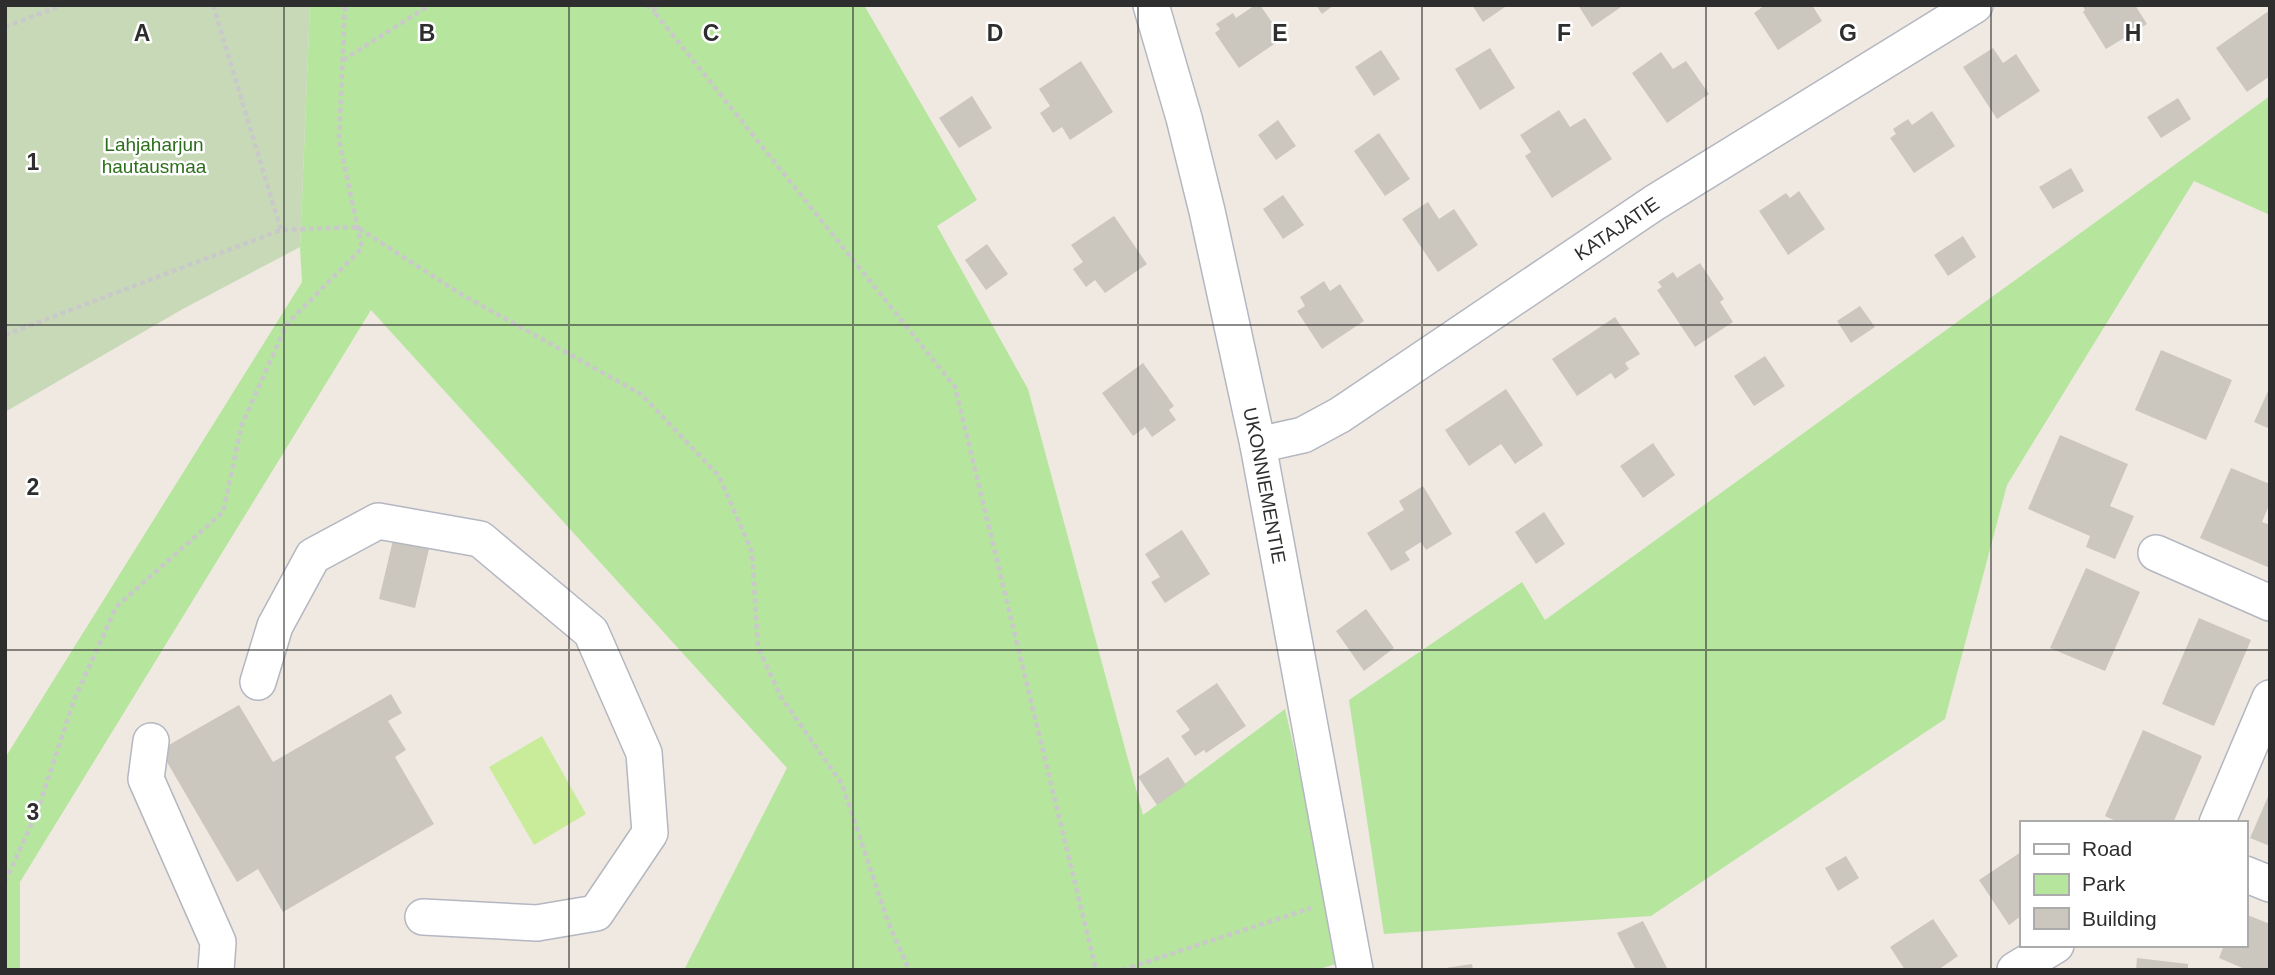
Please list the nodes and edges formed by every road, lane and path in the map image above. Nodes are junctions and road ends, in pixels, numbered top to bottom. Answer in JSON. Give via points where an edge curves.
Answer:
{"nodes":[{"id":1,"x":63,"y":5,"type":"edge"},
{"id":2,"x":212,"y":5,"type":"edge"},
{"id":3,"x":345,"y":5,"type":"edge"},
{"id":4,"x":430,"y":5,"type":"edge"},
{"id":5,"x":646,"y":5,"type":"edge"},
{"id":6,"x":655,"y":5,"type":"edge"},
{"id":7,"x":1975,"y":5,"type":"edge"},
{"id":8,"x":1156,"y":7,"type":"edge"},
{"id":9,"x":655,"y":13,"type":"junction"},
{"id":10,"x":5,"y":27,"type":"edge"},
{"id":11,"x":343,"y":60,"type":"junction"},
{"id":12,"x":357,"y":227,"type":"junction"},
{"id":13,"x":281,"y":230,"type":"junction"},
{"id":14,"x":5,"y":335,"type":"edge"},
{"id":15,"x":1258,"y":445,"type":"junction"},
{"id":16,"x":2156,"y":553,"type":"dead end"},
{"id":17,"x":2270,"y":603,"type":"edge"},
{"id":18,"x":258,"y":682,"type":"dead end"},
{"id":19,"x":2270,"y":698,"type":"edge"},
{"id":20,"x":151,"y":741,"type":"dead end"},
{"id":21,"x":2218,"y":821,"type":"edge"},
{"id":22,"x":2247,"y":875,"type":"edge"},
{"id":23,"x":5,"y":882,"type":"edge"},
{"id":24,"x":2270,"y":884,"type":"edge"},
{"id":25,"x":1342,"y":897,"type":"junction"},
{"id":26,"x":423,"y":917,"type":"dead end"},
{"id":27,"x":2053,"y":947,"type":"edge"},
{"id":28,"x":216,"y":970,"type":"edge"},
{"id":29,"x":909,"y":970,"type":"edge"},
{"id":30,"x":1096,"y":970,"type":"edge"},
{"id":31,"x":1122,"y":970,"type":"edge"},
{"id":32,"x":1355,"y":970,"type":"edge"},
{"id":33,"x":2015,"y":970,"type":"edge"}],
"edges":[{"from":1,"to":10,"type":"path"},
{"from":2,"to":13,"type":"path"},
{"from":3,"to":11,"type":"path"},
{"from":4,"to":11,"type":"path"},
{"from":5,"to":9,"type":"path"},
{"from":6,"to":9,"type":"path"},
{"from":7,"to":15,"type":"street","name":"KATAJATIE","via":[[1654,203],[1340,415],[1303,435]]},
{"from":8,"to":15,"type":"street","name":"UKONNIEMENTIE"},
{"from":9,"to":30,"type":"path","via":[[956,387]]},
{"from":11,"to":12,"type":"path","via":[[339,140]]},
{"from":12,"to":13,"type":"path"},
{"from":12,"to":23,"type":"path","via":[[362,248],[287,324],[242,424],[223,512],[116,607],[74,700],[37,812]]},
{"from":12,"to":29,"type":"path","via":[[459,293],[641,394],[719,476],[751,552],[758,647],[781,697],[842,784]]},
{"from":13,"to":14,"type":"path"},
{"from":15,"to":25,"type":"street","name":"UKONNIEMENTIE"},
{"from":16,"to":17,"type":"street"},
{"from":18,"to":26,"type":"street","via":[[275,626],[313,556],[378,521],[480,539],[591,632],[644,753],[650,834],[596,913],[537,923]]},
{"from":19,"to":21,"type":"street"},
{"from":20,"to":28,"type":"street","via":[[146,779],[218,942]]},
{"from":22,"to":24,"type":"street"},
{"from":25,"to":31,"type":"path"},
{"from":25,"to":32,"type":"street","name":"UKONNIEMENTIE"},
{"from":27,"to":33,"type":"street"}]}
